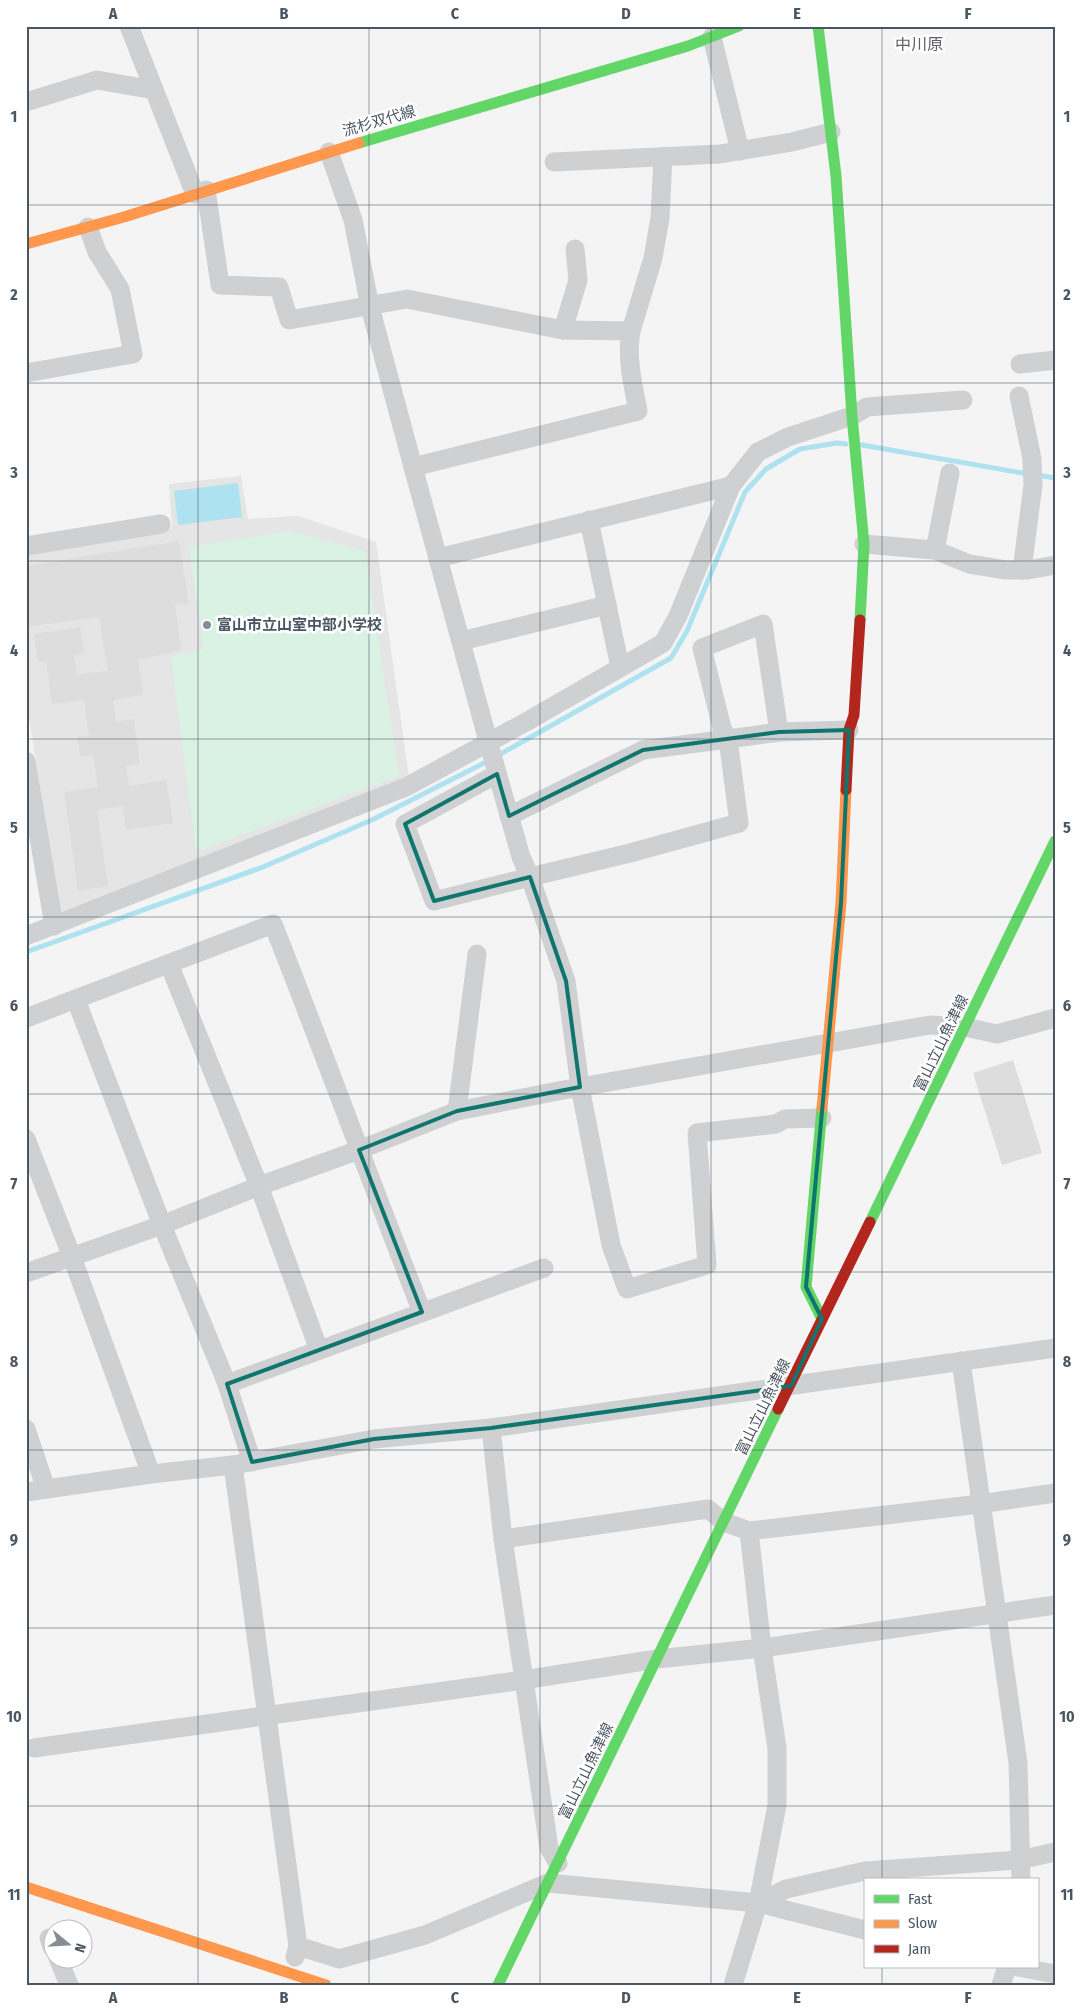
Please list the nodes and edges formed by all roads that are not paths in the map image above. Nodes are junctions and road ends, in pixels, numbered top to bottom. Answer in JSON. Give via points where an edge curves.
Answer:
{"nodes":[{"id":1,"x":129,"y":26,"type":"edge"},
{"id":2,"x":739,"y":26,"type":"edge"},
{"id":3,"x":818,"y":26,"type":"edge"},
{"id":4,"x":704,"y":35,"type":"edge"},
{"id":5,"x":154,"y":90,"type":"junction"},
{"id":6,"x":26,"y":102,"type":"edge"},
{"id":7,"x":831,"y":132,"type":"junction"},
{"id":8,"x":740,"y":151,"type":"junction"},
{"id":9,"x":329,"y":152,"type":"junction"},
{"id":10,"x":663,"y":157,"type":"junction"},
{"id":11,"x":554,"y":162,"type":"dead end"},
{"id":12,"x":200,"y":192,"type":"junction"},
{"id":13,"x":88,"y":227,"type":"junction"},
{"id":14,"x":26,"y":244,"type":"edge"},
{"id":15,"x":575,"y":249,"type":"dead end"},
{"id":16,"x":370,"y":307,"type":"junction"},
{"id":17,"x":564,"y":330,"type":"junction"},
{"id":18,"x":631,"y":331,"type":"junction"},
{"id":19,"x":1055,"y":360,"type":"edge"},
{"id":20,"x":1020,"y":364,"type":"dead end"},
{"id":21,"x":26,"y":373,"type":"edge"},
{"id":22,"x":1019,"y":396,"type":"dead end"},
{"id":23,"x":963,"y":400,"type":"dead end"},
{"id":24,"x":853,"y":425,"type":"junction"},
{"id":25,"x":413,"y":467,"type":"junction"},
{"id":26,"x":950,"y":473,"type":"dead end"},
{"id":27,"x":731,"y":486,"type":"junction"},
{"id":28,"x":588,"y":520,"type":"junction"},
{"id":29,"x":161,"y":524,"type":"dead end"},
{"id":30,"x":864,"y":544,"type":"junction"},
{"id":31,"x":26,"y":546,"type":"edge"},
{"id":32,"x":935,"y":550,"type":"junction"},
{"id":33,"x":438,"y":558,"type":"junction"},
{"id":34,"x":1055,"y":565,"type":"edge"},
{"id":35,"x":1022,"y":570,"type":"junction"},
{"id":36,"x":607,"y":605,"type":"junction"},
{"id":37,"x":461,"y":641,"type":"junction"},
{"id":38,"x":620,"y":667,"type":"junction"},
{"id":39,"x":849,"y":730,"type":"junction"},
{"id":40,"x":778,"y":732,"type":"junction"},
{"id":41,"x":728,"y":739,"type":"junction"},
{"id":42,"x":489,"y":746,"type":"junction"},
{"id":43,"x":26,"y":761,"type":"edge"},
{"id":44,"x":496,"y":772,"type":"junction"},
{"id":45,"x":509,"y":816,"type":"junction"},
{"id":46,"x":33,"y":838,"type":"edge"},
{"id":47,"x":1055,"y":841,"type":"edge"},
{"id":48,"x":530,"y":877,"type":"junction"},
{"id":49,"x":54,"y":926,"type":"junction"},
{"id":50,"x":26,"y":936,"type":"edge"},
{"id":51,"x":478,"y":954,"type":"dead end"},
{"id":52,"x":169,"y":964,"type":"junction"},
{"id":53,"x":76,"y":1000,"type":"junction"},
{"id":54,"x":26,"y":1018,"type":"edge"},
{"id":55,"x":1055,"y":1018,"type":"edge"},
{"id":56,"x":965,"y":1027,"type":"junction"},
{"id":57,"x":830,"y":1043,"type":"junction"},
{"id":58,"x":580,"y":1087,"type":"junction"},
{"id":59,"x":457,"y":1112,"type":"junction"},
{"id":60,"x":822,"y":1118,"type":"junction"},
{"id":61,"x":26,"y":1140,"type":"edge"},
{"id":62,"x":359,"y":1150,"type":"junction"},
{"id":63,"x":259,"y":1186,"type":"junction"},
{"id":64,"x":162,"y":1225,"type":"junction"},
{"id":65,"x":72,"y":1257,"type":"junction"},
{"id":66,"x":544,"y":1268,"type":"dead end"},
{"id":67,"x":26,"y":1273,"type":"edge"},
{"id":68,"x":422,"y":1312,"type":"junction"},
{"id":69,"x":822,"y":1319,"type":"junction"},
{"id":70,"x":1055,"y":1349,"type":"edge"},
{"id":71,"x":319,"y":1350,"type":"junction"},
{"id":72,"x":961,"y":1361,"type":"junction"},
{"id":73,"x":226,"y":1384,"type":"junction"},
{"id":74,"x":791,"y":1386,"type":"junction"},
{"id":75,"x":491,"y":1428,"type":"junction"},
{"id":76,"x":26,"y":1429,"type":"edge"},
{"id":77,"x":252,"y":1462,"type":"junction"},
{"id":78,"x":233,"y":1465,"type":"junction"},
{"id":79,"x":151,"y":1474,"type":"junction"},
{"id":80,"x":46,"y":1489,"type":"junction"},
{"id":81,"x":26,"y":1492,"type":"edge"},
{"id":82,"x":1055,"y":1493,"type":"edge"},
{"id":83,"x":980,"y":1504,"type":"junction"},
{"id":84,"x":724,"y":1522,"type":"junction"},
{"id":85,"x":749,"y":1531,"type":"junction"},
{"id":86,"x":503,"y":1539,"type":"junction"},
{"id":87,"x":1055,"y":1605,"type":"edge"},
{"id":88,"x":996,"y":1614,"type":"junction"},
{"id":89,"x":762,"y":1648,"type":"junction"},
{"id":90,"x":658,"y":1659,"type":"junction"},
{"id":91,"x":523,"y":1680,"type":"junction"},
{"id":92,"x":268,"y":1715,"type":"junction"},
{"id":93,"x":34,"y":1748,"type":"dead end"},
{"id":94,"x":1055,"y":1852,"type":"edge"},
{"id":95,"x":1019,"y":1860,"type":"junction"},
{"id":96,"x":558,"y":1863,"type":"junction"},
{"id":97,"x":1021,"y":1878,"type":"edge"},
{"id":98,"x":548,"y":1883,"type":"junction"},
{"id":99,"x":26,"y":1887,"type":"edge"},
{"id":100,"x":758,"y":1903,"type":"junction"},
{"id":101,"x":864,"y":1930,"type":"edge"},
{"id":102,"x":298,"y":1946,"type":"junction"},
{"id":103,"x":62,"y":1968,"type":"edge"},
{"id":104,"x":1007,"y":1968,"type":"edge"},
{"id":105,"x":1023,"y":1968,"type":"edge"},
{"id":106,"x":1055,"y":1974,"type":"edge"},
{"id":107,"x":286,"y":1979,"type":"edge"},
{"id":108,"x":69,"y":1985,"type":"edge"},
{"id":109,"x":326,"y":1985,"type":"edge"},
{"id":110,"x":498,"y":1985,"type":"edge"},
{"id":111,"x":733,"y":1985,"type":"edge"},
{"id":112,"x":1001,"y":1985,"type":"edge"}],
"edges":[{"from":1,"to":5,"type":"street"},
{"from":2,"to":4,"type":"main road","name":"流杉双代線"},
{"from":3,"to":7,"type":"main road"},
{"from":4,"to":8,"type":"street"},
{"from":4,"to":9,"type":"main road","name":"流杉双代線"},
{"from":5,"to":6,"type":"street","via":[[97,80]]},
{"from":5,"to":12,"type":"street"},
{"from":7,"to":8,"type":"street"},
{"from":7,"to":24,"type":"main road"},
{"from":8,"to":10,"type":"street"},
{"from":9,"to":12,"type":"main road","name":"流杉双代線"},
{"from":9,"to":16,"type":"street","via":[[353,220]]},
{"from":10,"to":11,"type":"street"},
{"from":10,"to":18,"type":"street","via":[[660,218],[653,258]]},
{"from":12,"to":13,"type":"main road","name":"流杉双代線"},
{"from":12,"to":16,"type":"street","via":[[220,285],[279,287],[289,320]]},
{"from":13,"to":14,"type":"main road","name":"流杉双代線"},
{"from":13,"to":21,"type":"street","via":[[97,252],[120,289],[133,354]]},
{"from":15,"to":17,"type":"street","via":[[578,280]]},
{"from":16,"to":17,"type":"street","via":[[407,299]]},
{"from":16,"to":25,"type":"street"},
{"from":17,"to":18,"type":"street"},
{"from":18,"to":25,"type":"street","via":[[629,342],[638,411]]},
{"from":19,"to":20,"type":"street"},
{"from":22,"to":35,"type":"street","via":[[1034,486]]},
{"from":23,"to":24,"type":"street","via":[[867,407]]},
{"from":24,"to":27,"type":"street","via":[[788,437],[758,452]]},
{"from":24,"to":30,"type":"main road"},
{"from":25,"to":33,"type":"street"},
{"from":26,"to":32,"type":"street"},
{"from":27,"to":28,"type":"street"},
{"from":27,"to":38,"type":"street","via":[[678,616],[663,643]]},
{"from":28,"to":33,"type":"street"},
{"from":28,"to":36,"type":"street"},
{"from":29,"to":31,"type":"street"},
{"from":30,"to":32,"type":"street"},
{"from":30,"to":39,"type":"main road","via":[[854,715]]},
{"from":32,"to":35,"type":"street","via":[[968,564]]},
{"from":33,"to":37,"type":"street"},
{"from":34,"to":35,"type":"street"},
{"from":36,"to":37,"type":"street"},
{"from":36,"to":38,"type":"street"},
{"from":37,"to":42,"type":"street"},
{"from":38,"to":42,"type":"street"},
{"from":39,"to":40,"type":"street"},
{"from":39,"to":57,"type":"main road","via":[[842,903]]},
{"from":40,"to":41,"type":"street"},
{"from":40,"to":41,"type":"street","via":[[763,624],[702,648],[722,728]]},
{"from":41,"to":45,"type":"street","via":[[643,750]]},
{"from":41,"to":48,"type":"street","via":[[739,823]]},
{"from":42,"to":44,"type":"street"},
{"from":42,"to":49,"type":"street","via":[[406,787]]},
{"from":43,"to":46,"type":"street"},
{"from":44,"to":45,"type":"street"},
{"from":44,"to":48,"type":"street","via":[[404,824],[434,901]]},
{"from":45,"to":48,"type":"street"},
{"from":46,"to":49,"type":"street"},
{"from":47,"to":56,"type":"main road","name":"富山立山魚津線"},
{"from":48,"to":58,"type":"street","via":[[566,980]]},
{"from":49,"to":50,"type":"street"},
{"from":51,"to":59,"type":"street"},
{"from":52,"to":53,"type":"street"},
{"from":52,"to":62,"type":"street","via":[[273,924]]},
{"from":52,"to":63,"type":"street"},
{"from":53,"to":54,"type":"street"},
{"from":53,"to":64,"type":"street"},
{"from":55,"to":56,"type":"street","via":[[997,1034]]},
{"from":56,"to":57,"type":"street","via":[[930,1025]]},
{"from":56,"to":69,"type":"main road","name":"富山立山魚津線"},
{"from":57,"to":58,"type":"street"},
{"from":57,"to":60,"type":"main road"},
{"from":58,"to":59,"type":"street"},
{"from":58,"to":60,"type":"street","via":[[611,1245],[627,1289],[707,1265],[697,1133],[776,1124],[785,1119]]},
{"from":59,"to":62,"type":"street"},
{"from":60,"to":69,"type":"main road","via":[[806,1287]]},
{"from":61,"to":65,"type":"street"},
{"from":62,"to":63,"type":"street"},
{"from":62,"to":68,"type":"street"},
{"from":63,"to":64,"type":"street"},
{"from":63,"to":71,"type":"street"},
{"from":64,"to":65,"type":"street"},
{"from":64,"to":73,"type":"street"},
{"from":65,"to":67,"type":"street"},
{"from":65,"to":79,"type":"street"},
{"from":66,"to":68,"type":"street"},
{"from":68,"to":71,"type":"street"},
{"from":69,"to":74,"type":"main road","name":"富山立山魚津線"},
{"from":70,"to":72,"type":"street"},
{"from":71,"to":73,"type":"street"},
{"from":72,"to":74,"type":"street"},
{"from":72,"to":83,"type":"street"},
{"from":73,"to":77,"type":"street"},
{"from":74,"to":75,"type":"street"},
{"from":74,"to":84,"type":"main road","name":"富山立山魚津線"},
{"from":75,"to":77,"type":"street","via":[[374,1439]]},
{"from":75,"to":86,"type":"street"},
{"from":76,"to":80,"type":"street"},
{"from":77,"to":78,"type":"street"},
{"from":78,"to":79,"type":"street"},
{"from":78,"to":92,"type":"street"},
{"from":79,"to":80,"type":"street"},
{"from":80,"to":81,"type":"street"},
{"from":82,"to":83,"type":"street"},
{"from":83,"to":85,"type":"street"},
{"from":83,"to":88,"type":"street"},
{"from":84,"to":85,"type":"street"},
{"from":84,"to":86,"type":"street","via":[[708,1509]]},
{"from":84,"to":90,"type":"main road","name":"富山立山魚津線"},
{"from":85,"to":89,"type":"street"},
{"from":86,"to":91,"type":"street"},
{"from":87,"to":88,"type":"street"},
{"from":88,"to":89,"type":"street"},
{"from":88,"to":95,"type":"street","via":[[1018,1763]]},
{"from":89,"to":90,"type":"street"},
{"from":89,"to":100,"type":"street","via":[[777,1748],[777,1805]]},
{"from":90,"to":91,"type":"street"},
{"from":90,"to":96,"type":"main road","name":"富山立山魚津線"},
{"from":91,"to":92,"type":"street"},
{"from":91,"to":96,"type":"street","via":[[549,1848]]},
{"from":92,"to":93,"type":"street"},
{"from":92,"to":102,"type":"street"},
{"from":94,"to":95,"type":"street"},
{"from":95,"to":97,"type":"street"},
{"from":95,"to":100,"type":"street","via":[[865,1871],[786,1889]]},
{"from":96,"to":98,"type":"main road","name":"富山立山魚津線"},
{"from":98,"to":100,"type":"street"},
{"from":98,"to":102,"type":"street","via":[[425,1935],[339,1959]]},
{"from":98,"to":110,"type":"main road","name":"富山立山魚津線"},
{"from":99,"to":107,"type":"main road"},
{"from":100,"to":101,"type":"street"},
{"from":100,"to":111,"type":"street"},
{"from":102,"to":107,"type":"street"},
{"from":103,"to":108,"type":"street"},
{"from":104,"to":112,"type":"street"},
{"from":105,"to":106,"type":"street"},
{"from":107,"to":109,"type":"main road"}]}
